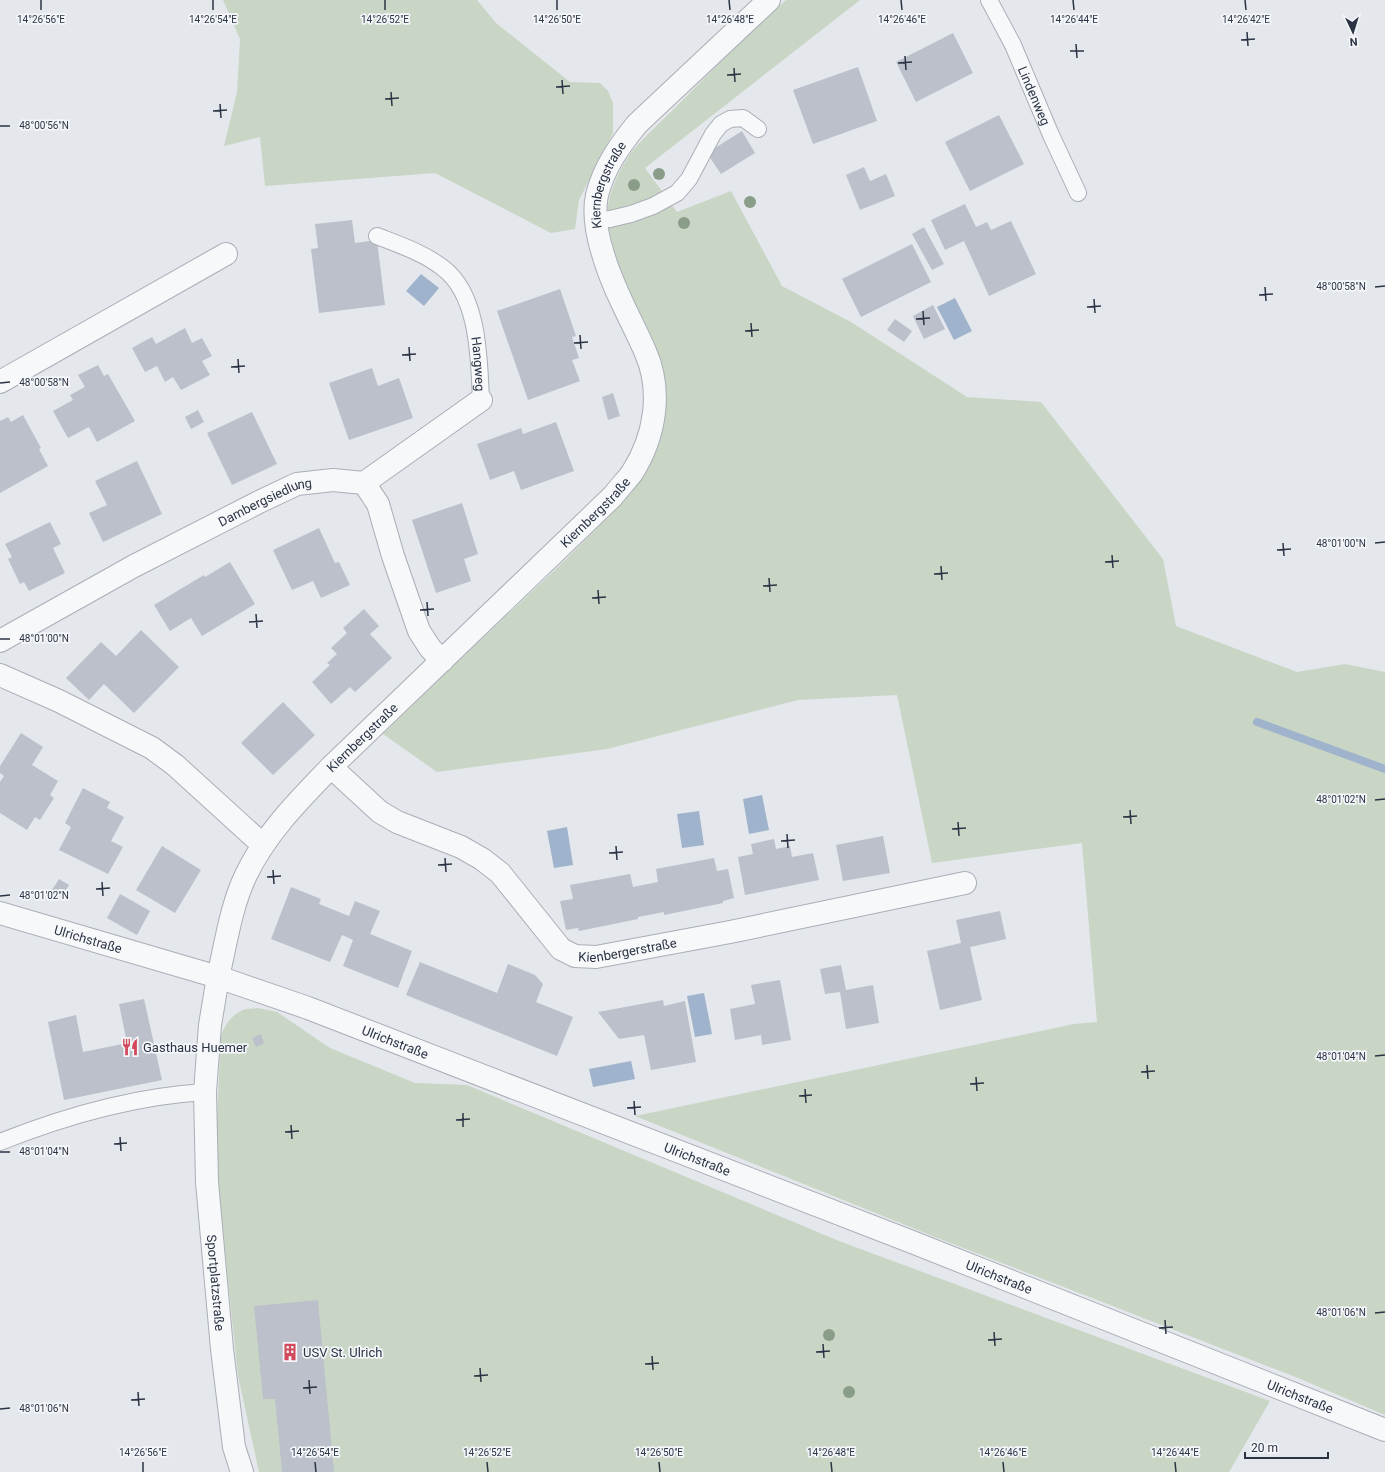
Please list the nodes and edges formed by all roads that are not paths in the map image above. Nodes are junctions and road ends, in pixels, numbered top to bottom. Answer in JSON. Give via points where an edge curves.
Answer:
{"nodes":[{"id":1,"x":769,"y":0,"type":"edge"},
{"id":2,"x":989,"y":0,"type":"edge"},
{"id":3,"x":758,"y":129,"type":"dead end"},
{"id":4,"x":1078,"y":193,"type":"dead end"},
{"id":5,"x":595,"y":220,"type":"junction"},
{"id":6,"x":377,"y":236,"type":"dead end"},
{"id":7,"x":226,"y":254,"type":"dead end"},
{"id":8,"x":0,"y":382,"type":"edge"},
{"id":9,"x":481,"y":400,"type":"joint"},
{"id":10,"x":364,"y":483,"type":"junction"},
{"id":11,"x":0,"y":641,"type":"edge"},
{"id":12,"x":442,"y":661,"type":"junction"},
{"id":13,"x":0,"y":675,"type":"edge"},
{"id":14,"x":331,"y":767,"type":"junction"},
{"id":15,"x":263,"y":845,"type":"junction"},
{"id":16,"x":965,"y":883,"type":"dead end"},
{"id":17,"x":0,"y":913,"type":"edge"},
{"id":18,"x":218,"y":977,"type":"junction"},
{"id":19,"x":205,"y":1092,"type":"junction"},
{"id":20,"x":0,"y":1142,"type":"edge"},
{"id":21,"x":1385,"y":1430,"type":"edge"},
{"id":22,"x":242,"y":1472,"type":"edge"}],
"edges":[{"from":1,"to":5,"type":"street","name":"Kiernbergstraße","via":[[637,124],[604,172],[597,196]]},
{"from":2,"to":4,"type":"lane","name":"Lindenweg","via":[[1014,46]]},
{"from":3,"to":5,"type":"lane","via":[[743,118],[730,119],[721,124],[689,179],[677,193],[631,214]]},
{"from":5,"to":12,"type":"street","name":"Kiernbergstraße","via":[[607,269],[646,352],[653,374],[653,424],[647,443],[632,473],[613,496]]},
{"from":6,"to":9,"type":"lane","name":"Hangweg","via":[[411,249],[444,268],[461,286],[472,315]]},
{"from":7,"to":8,"type":"street"},
{"from":9,"to":10,"type":"street","name":"Hangweg"},
{"from":10,"to":11,"type":"street","name":"Dambergsiedlung","via":[[333,480],[297,484],[134,566]]},
{"from":10,"to":12,"type":"street","via":[[378,504],[393,556],[420,631]]},
{"from":12,"to":14,"type":"street","name":"Kiernbergstraße"},
{"from":13,"to":15,"type":"street","via":[[59,701],[152,748],[175,765]]},
{"from":14,"to":15,"type":"street","name":"Kiernbergstraße","via":[[287,813]]},
{"from":14,"to":16,"type":"street","name":"Kienbergerstraße","via":[[380,812],[397,822],[461,847],[482,859],[500,873],[561,949],[575,956],[596,957],[738,931]]},
{"from":15,"to":18,"type":"street","name":"Kiernbergstraße","via":[[246,875],[234,907]]},
{"from":17,"to":18,"type":"street","name":"Ulrichstraße"},
{"from":18,"to":19,"type":"street","name":"Sportplatzstraße","via":[[210,1025]]},
{"from":18,"to":21,"type":"street","name":"Ulrichstraße","via":[[308,1008],[912,1242]]},
{"from":19,"to":20,"type":"lane","via":[[177,1094],[106,1108],[47,1124]]},
{"from":19,"to":22,"type":"street","name":"Sportplatzstraße","via":[[207,1182],[222,1349],[234,1447]]}]}
